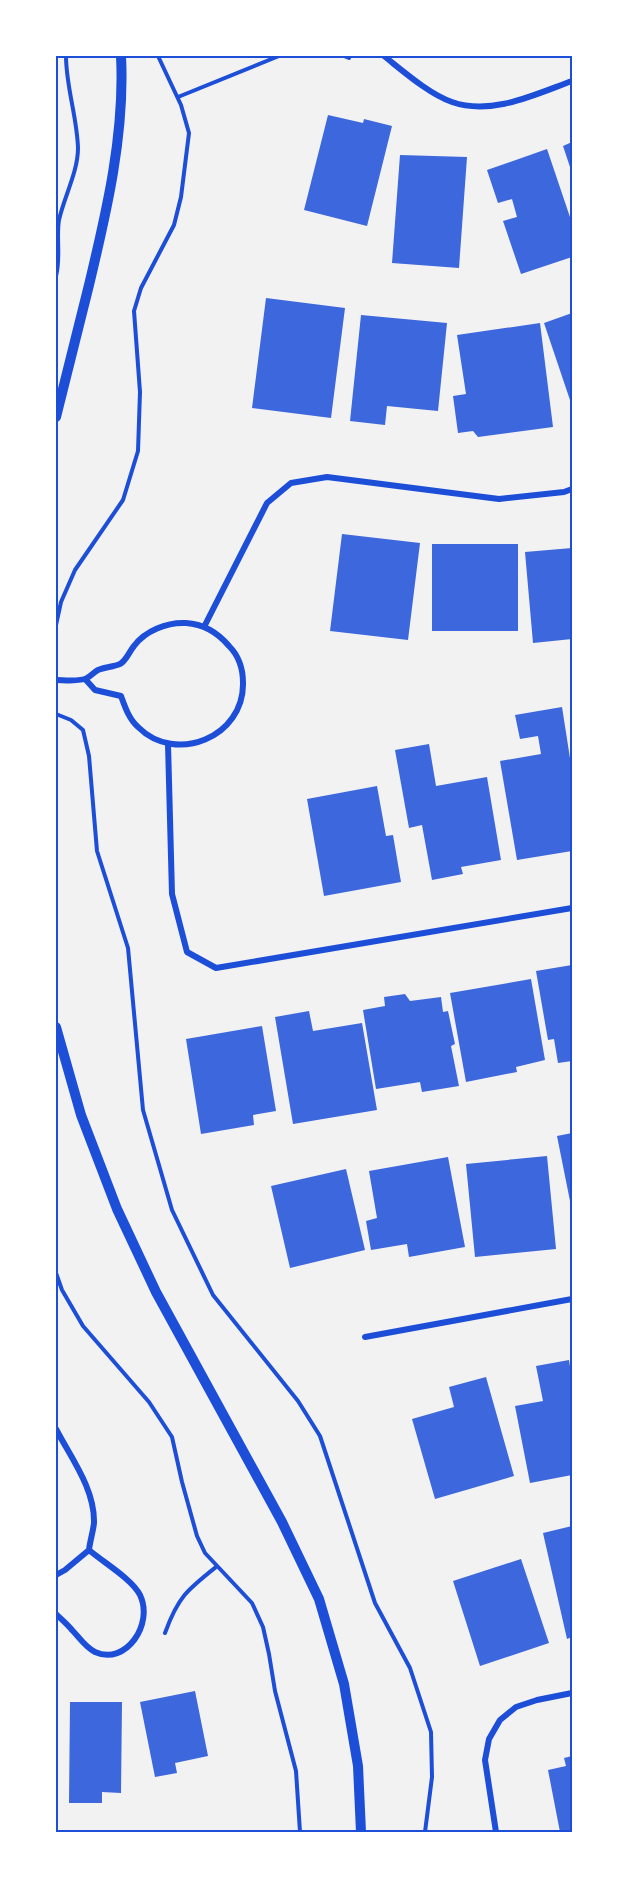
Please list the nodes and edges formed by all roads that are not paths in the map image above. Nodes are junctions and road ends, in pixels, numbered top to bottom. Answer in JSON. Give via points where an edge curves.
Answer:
{"nodes":[{"id":1,"x":121,"y":56,"type":"edge"},
{"id":2,"x":384,"y":56,"type":"edge"},
{"id":3,"x":573,"y":81,"type":"edge"},
{"id":4,"x":56,"y":417,"type":"edge"},
{"id":5,"x":573,"y":489,"type":"edge"},
{"id":6,"x":204,"y":627,"type":"junction"},
{"id":7,"x":56,"y":680,"type":"edge"},
{"id":8,"x":86,"y":680,"type":"junction"},
{"id":9,"x":168,"y":744,"type":"junction"},
{"id":10,"x":573,"y":908,"type":"edge"},
{"id":11,"x":56,"y":1027,"type":"edge"},
{"id":12,"x":573,"y":1299,"type":"edge"},
{"id":13,"x":364,"y":1337,"type":"dead end"},
{"id":14,"x":56,"y":1429,"type":"edge"},
{"id":15,"x":89,"y":1550,"type":"junction"},
{"id":16,"x":56,"y":1575,"type":"edge"},
{"id":17,"x":56,"y":1614,"type":"edge"},
{"id":18,"x":573,"y":1693,"type":"edge"},
{"id":19,"x":361,"y":1833,"type":"edge"},
{"id":20,"x":496,"y":1833,"type":"edge"}],
"edges":[{"from":1,"to":4,"type":"street","via":[[117,147],[106,216]]},
{"from":2,"to":3,"type":"street","via":[[434,93],[470,106],[516,101]]},
{"from":5,"to":6,"type":"street","via":[[499,499],[327,477],[291,483],[267,503]]},
{"from":6,"to":8,"type":"street","via":[[186,623],[150,632],[135,644],[122,663],[97,670]]},
{"from":6,"to":9,"type":"street","via":[[222,637],[235,652],[243,672],[243,692],[237,711],[225,728],[208,740],[189,746]]},
{"from":7,"to":8,"type":"street"},
{"from":8,"to":9,"type":"street","via":[[95,690],[121,696],[137,727]]},
{"from":9,"to":10,"type":"street","via":[[172,894],[187,952],[216,968]]},
{"from":11,"to":19,"type":"street","via":[[81,1115],[117,1209],[156,1292],[282,1522],[319,1599],[344,1684],[358,1766]]},
{"from":12,"to":13,"type":"street"},
{"from":14,"to":15,"type":"street","via":[[92,1501],[94,1523]]},
{"from":15,"to":16,"type":"street"},
{"from":15,"to":17,"type":"street","via":[[141,1596],[143,1624],[138,1637],[127,1648],[112,1654],[96,1653]]},
{"from":18,"to":20,"type":"street","via":[[516,1707],[500,1720],[489,1738],[485,1760]]}]}
